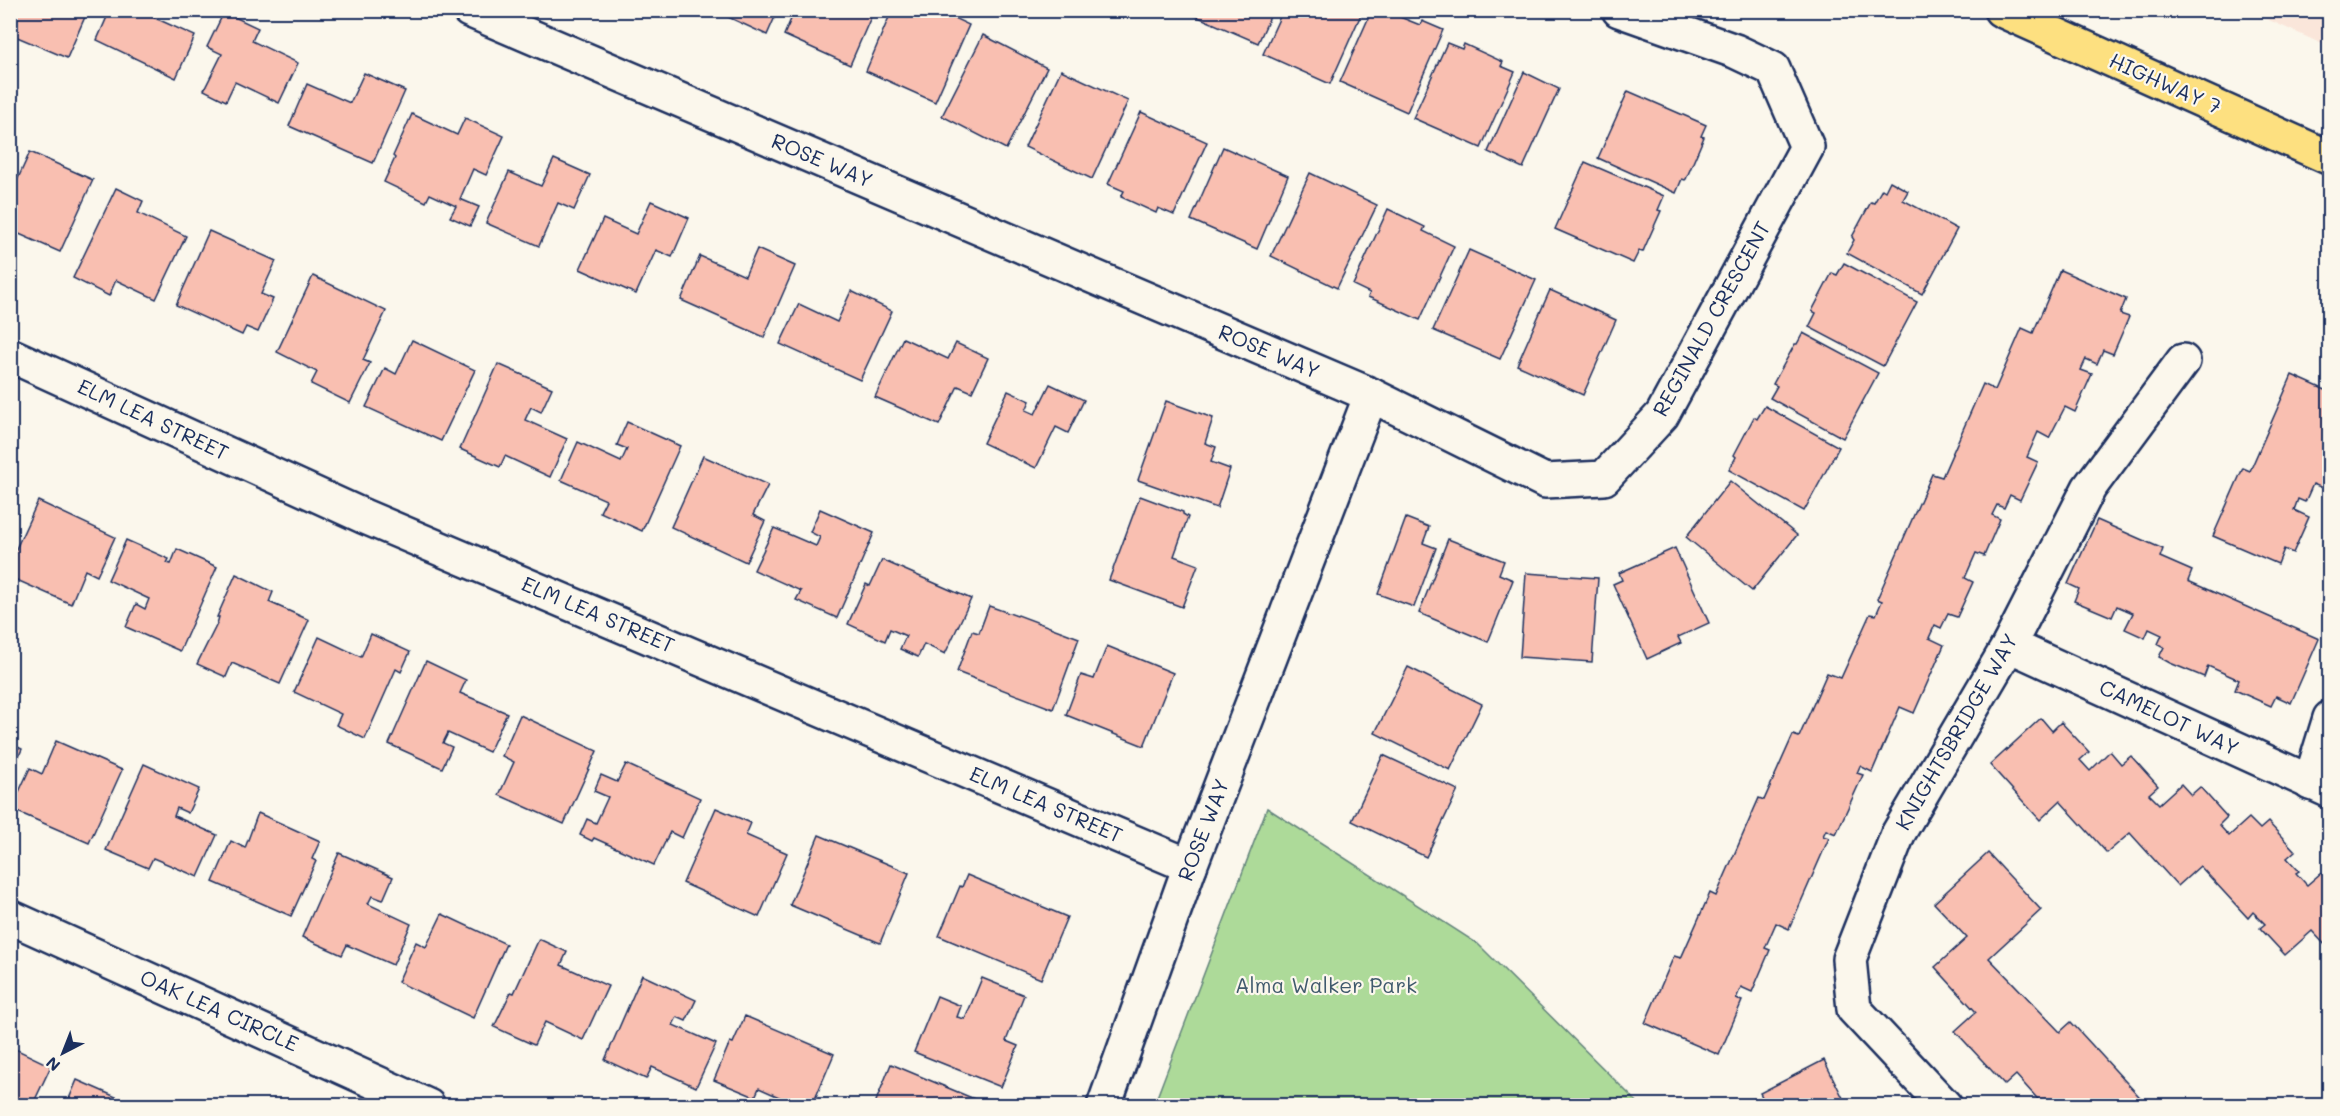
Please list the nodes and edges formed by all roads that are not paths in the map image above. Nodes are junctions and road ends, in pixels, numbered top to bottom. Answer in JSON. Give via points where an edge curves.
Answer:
{"nodes":[{"id":1,"x":469,"y":10,"type":"edge"},
{"id":2,"x":1619,"y":10,"type":"edge"},
{"id":3,"x":2001,"y":10,"type":"edge"},
{"id":4,"x":2330,"y":158,"type":"edge"},
{"id":5,"x":10,"y":355,"type":"edge"},
{"id":6,"x":2183,"y":361,"type":"dead end"},
{"id":7,"x":1371,"y":395,"type":"junction"},
{"id":8,"x":2009,"y":645,"type":"junction"},
{"id":9,"x":2330,"y":718,"type":"edge"},
{"id":10,"x":2320,"y":787,"type":"edge"},
{"id":11,"x":1190,"y":866,"type":"junction"},
{"id":12,"x":10,"y":917,"type":"edge"},
{"id":13,"x":428,"y":1106,"type":"edge"},
{"id":14,"x":1104,"y":1106,"type":"edge"},
{"id":15,"x":1945,"y":1106,"type":"edge"}],
"edges":[{"from":1,"to":7,"type":"street","name":"ROSE WAY"},
{"from":2,"to":7,"type":"street","name":"REGINALD CRESCENT","via":[[1735,51],[1773,69],[1807,147],[1662,415],[1604,478],[1545,481]]},
{"from":3,"to":4,"type":"main road","name":"HIGHWAY 7"},
{"from":5,"to":11,"type":"street","name":"ELM LEA STREET","via":[[363,516]]},
{"from":6,"to":8,"type":"street","name":"KNIGHTSBRIDGE WAY","via":[[2089,488]]},
{"from":7,"to":11,"type":"street","name":"ROSE WAY"},
{"from":8,"to":10,"type":"street","name":"CAMELOT WAY"},
{"from":8,"to":15,"type":"street","name":"KNIGHTSBRIDGE WAY","via":[[1898,834],[1849,959],[1854,1010]]},
{"from":9,"to":10,"type":"street"},
{"from":11,"to":14,"type":"street","name":"ROSE WAY"},
{"from":12,"to":13,"type":"street","name":"OAK LEA CIRCLE"}]}
